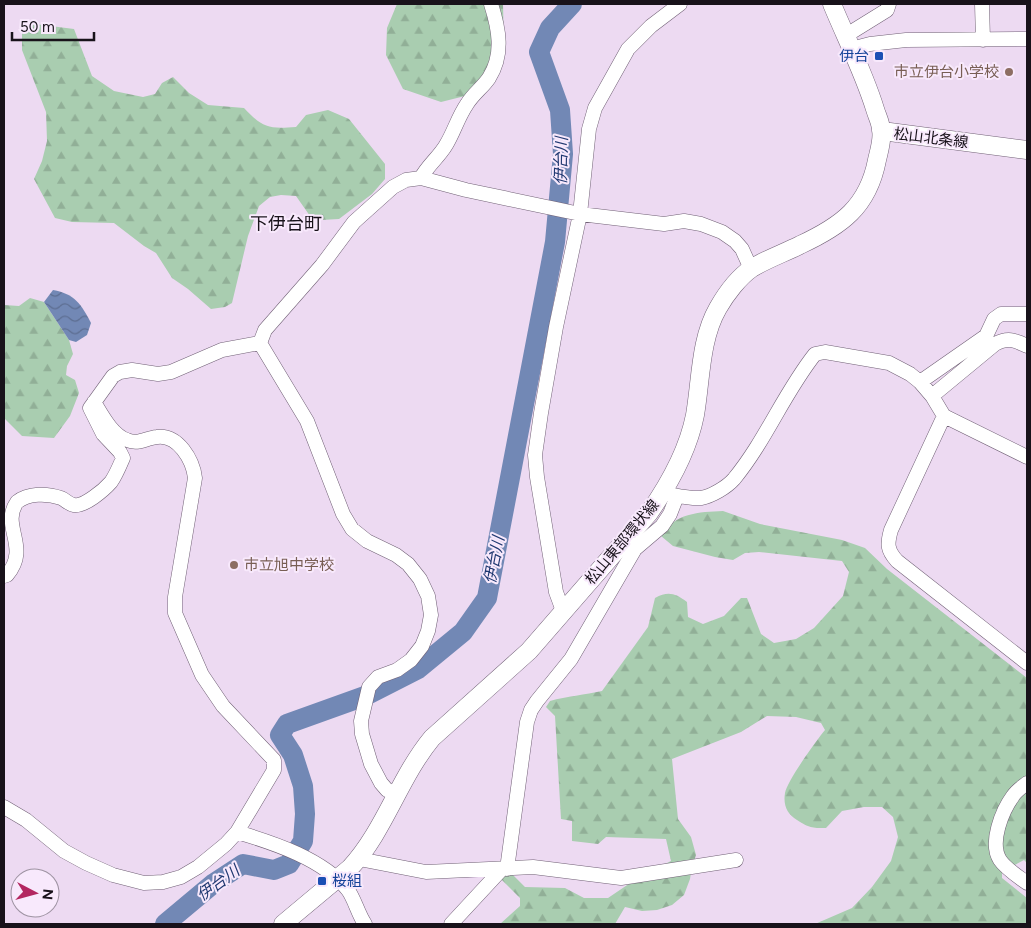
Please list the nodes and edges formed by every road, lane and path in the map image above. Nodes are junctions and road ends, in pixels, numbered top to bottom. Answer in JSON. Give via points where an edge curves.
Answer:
{"nodes":[{"id":1,"x":491,"y":4,"type":"edge"},
{"id":2,"x":680,"y":4,"type":"edge"},
{"id":3,"x":832,"y":4,"type":"edge"},
{"id":4,"x":889,"y":4,"type":"edge"},
{"id":5,"x":982,"y":4,"type":"edge"},
{"id":6,"x":1027,"y":39,"type":"edge"},
{"id":7,"x":983,"y":40,"type":"junction"},
{"id":8,"x":848,"y":43,"type":"junction"},
{"id":9,"x":882,"y":131,"type":"junction"},
{"id":10,"x":1027,"y":150,"type":"edge"},
{"id":11,"x":421,"y":178,"type":"junction"},
{"id":12,"x":580,"y":214,"type":"junction"},
{"id":13,"x":751,"y":268,"type":"junction"},
{"id":14,"x":1027,"y":314,"type":"edge"},
{"id":15,"x":260,"y":343,"type":"junction"},
{"id":16,"x":1027,"y":346,"type":"edge"},
{"id":17,"x":920,"y":382,"type":"junction"},
{"id":18,"x":932,"y":396,"type":"junction"},
{"id":19,"x":94,"y":402,"type":"junction"},
{"id":20,"x":944,"y":416,"type":"junction"},
{"id":21,"x":1027,"y":457,"type":"edge"},
{"id":22,"x":670,"y":494,"type":"junction"},
{"id":23,"x":4,"y":576,"type":"edge"},
{"id":24,"x":563,"y":611,"type":"junction"},
{"id":25,"x":1027,"y":663,"type":"edge"},
{"id":26,"x":1027,"y":783,"type":"edge"},
{"id":27,"x":396,"y":793,"type":"junction"},
{"id":28,"x":6,"y":811,"type":"edge"},
{"id":29,"x":237,"y":832,"type":"junction"},
{"id":30,"x":359,"y":859,"type":"junction"},
{"id":31,"x":736,"y":860,"type":"dead end"},
{"id":32,"x":504,"y":869,"type":"junction"},
{"id":33,"x":338,"y":879,"type":"junction"},
{"id":34,"x":1027,"y":883,"type":"edge"},
{"id":35,"x":284,"y":924,"type":"edge"},
{"id":36,"x":365,"y":924,"type":"edge"},
{"id":37,"x":451,"y":924,"type":"edge"}],
"edges":[{"from":1,"to":11,"type":"street","via":[[500,38],[489,78],[467,104],[446,145]]},
{"from":2,"to":12,"type":"street","via":[[628,49],[595,108],[589,129]]},
{"from":3,"to":8,"type":"main road","name":"松山北条線"},
{"from":4,"to":8,"type":"street","via":[[887,10]]},
{"from":5,"to":7,"type":"street"},
{"from":6,"to":7,"type":"street"},
{"from":7,"to":8,"type":"street"},
{"from":8,"to":9,"type":"main road","name":"松山北条線"},
{"from":9,"to":10,"type":"main road","name":"松山北条線"},
{"from":9,"to":13,"type":"main road","name":"松山東部環状線","via":[[870,186],[860,203],[841,223]]},
{"from":11,"to":12,"type":"street"},
{"from":11,"to":15,"type":"street","via":[[406,180],[393,187],[354,222],[322,265],[265,330]]},
{"from":12,"to":13,"type":"street","via":[[664,224],[684,221],[701,224],[735,241]]},
{"from":12,"to":24,"type":"street","via":[[556,326],[535,455],[556,592]]},
{"from":13,"to":22,"type":"main road","name":"松山東部環状線","via":[[728,294],[711,323],[694,416]]},
{"from":14,"to":17,"type":"street","via":[[1001,314],[994,319],[986,336]]},
{"from":15,"to":19,"type":"street","via":[[222,350],[171,372],[120,372],[113,376]]},
{"from":15,"to":27,"type":"street","via":[[307,421],[343,514],[352,529],[408,564],[428,596],[431,615],[422,646],[411,660],[378,677],[368,687],[361,721],[371,764],[387,790]]},
{"from":16,"to":18,"type":"street","via":[[1013,340],[994,344]]},
{"from":17,"to":18,"type":"street"},
{"from":17,"to":22,"type":"street","via":[[889,363],[825,352],[815,354],[733,480],[702,498]]},
{"from":18,"to":20,"type":"street"},
{"from":19,"to":23,"type":"street","via":[[90,408],[103,434],[120,452],[121,464],[111,482],[84,504],[76,506],[62,498],[34,494],[17,502],[9,511],[7,522],[15,546],[15,562]]},
{"from":19,"to":29,"type":"street","via":[[104,419],[124,440],[134,443],[166,437],[182,449],[194,469],[175,613],[202,675],[223,706],[274,760],[270,778]]},
{"from":20,"to":21,"type":"street"},
{"from":20,"to":25,"type":"street","via":[[891,530],[889,553]]},
{"from":22,"to":24,"type":"main road","name":"松山東部環状線","via":[[648,513]]},
{"from":22,"to":32,"type":"street","via":[[670,514],[662,526],[635,548],[571,659],[531,710]]},
{"from":24,"to":27,"type":"main road","name":"松山東部環状線","via":[[529,652],[432,738]]},
{"from":26,"to":34,"type":"street","via":[[1014,795],[1003,813],[996,851],[1000,861]]},
{"from":27,"to":30,"type":"main road","name":"松山東部環状線"},
{"from":28,"to":29,"type":"street","via":[[26,820],[64,851],[86,863],[113,875],[144,882],[163,882],[181,877],[212,856]]},
{"from":29,"to":33,"type":"street","via":[[286,848]]},
{"from":30,"to":32,"type":"street","via":[[426,872]]},
{"from":30,"to":33,"type":"main road","name":"松山東部環状線"},
{"from":31,"to":32,"type":"street","via":[[621,878],[533,867]]},
{"from":32,"to":37,"type":"street"},
{"from":33,"to":35,"type":"main road","name":"松山東部環状線"},
{"from":33,"to":36,"type":"street","via":[[349,891]]}]}
